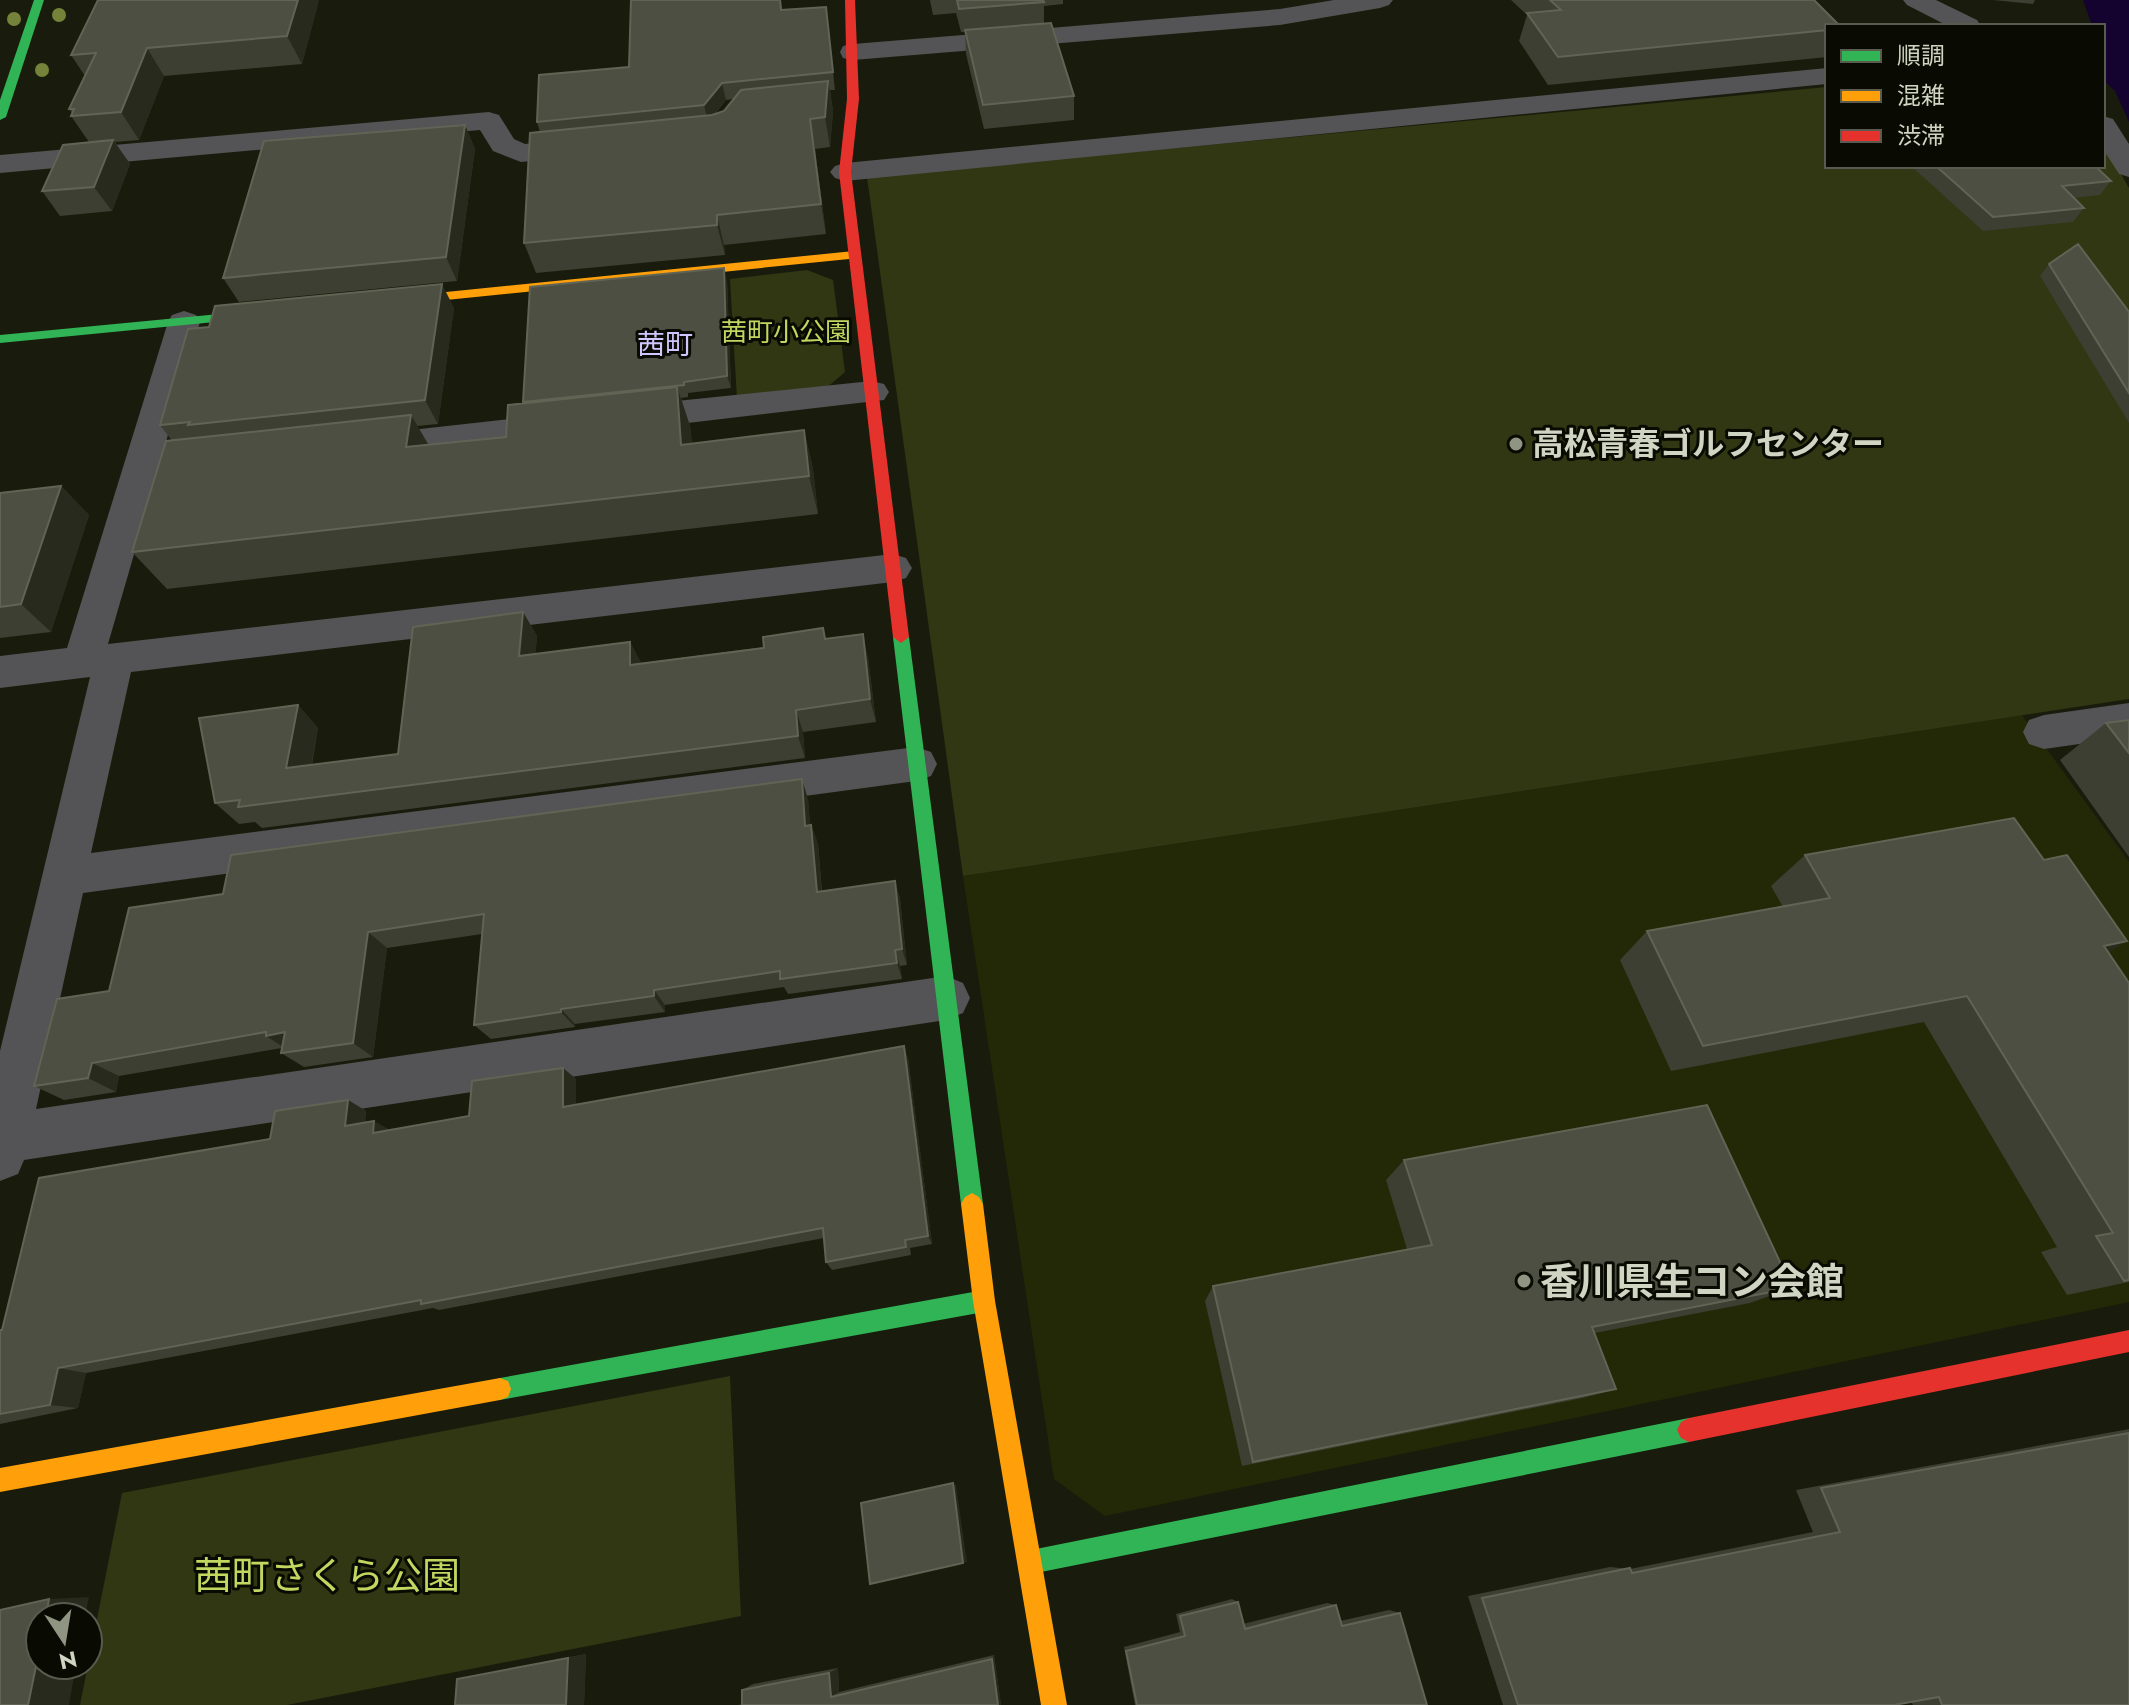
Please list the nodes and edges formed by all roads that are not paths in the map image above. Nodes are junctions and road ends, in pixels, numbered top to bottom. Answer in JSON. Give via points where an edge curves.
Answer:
{"nodes":[{"id":1,"x":39,"y":0,"type":"edge"},
{"id":2,"x":850,"y":0,"type":"edge"},
{"id":3,"x":1380,"y":0,"type":"edge"},
{"id":4,"x":1916,"y":0,"type":"edge"},
{"id":5,"x":1964,"y":24,"type":"edge"},
{"id":6,"x":853,"y":52,"type":"junction"},
{"id":7,"x":1825,"y":76,"type":"edge"},
{"id":8,"x":853,"y":99,"type":"junction"},
{"id":9,"x":824,"y":101,"type":"edge"},
{"id":10,"x":0,"y":117,"type":"edge"},
{"id":11,"x":2105,"y":128,"type":"edge"},
{"id":12,"x":613,"y":144,"type":"edge"},
{"id":13,"x":0,"y":164,"type":"edge"},
{"id":14,"x":2129,"y":168,"type":"edge"},
{"id":15,"x":845,"y":172,"type":"junction"},
{"id":16,"x":854,"y":255,"type":"junction"},
{"id":17,"x":371,"y":303,"type":"edge"},
{"id":18,"x":293,"y":311,"type":"edge"},
{"id":19,"x":184,"y":322,"type":"junction"},
{"id":20,"x":0,"y":339,"type":"edge"},
{"id":21,"x":872,"y":392,"type":"junction"},
{"id":22,"x":326,"y":451,"type":"edge"},
{"id":23,"x":248,"y":459,"type":"edge"},
{"id":24,"x":139,"y":471,"type":"junction"},
{"id":25,"x":893,"y":568,"type":"junction"},
{"id":26,"x":98,"y":661,"type":"junction"},
{"id":27,"x":0,"y":672,"type":"edge"},
{"id":28,"x":2129,"y":720,"type":"edge"},
{"id":29,"x":2044,"y":732,"type":"dead end"},
{"id":30,"x":916,"y":764,"type":"junction"},
{"id":31,"x":65,"y":876,"type":"junction"},
{"id":32,"x":946,"y":998,"type":"junction"},
{"id":33,"x":2,"y":1147,"type":"edge"},
{"id":34,"x":984,"y":1301,"type":"junction"},
{"id":35,"x":2129,"y":1341,"type":"edge"},
{"id":36,"x":0,"y":1480,"type":"edge"},
{"id":37,"x":1031,"y":1562,"type":"junction"},
{"id":38,"x":1054,"y":1705,"type":"edge"}],
"edges":[{"from":1,"to":10,"type":"street"},
{"from":2,"to":6,"type":"street"},
{"from":3,"to":6,"type":"street","via":[[1280,17]]},
{"from":4,"to":5,"type":"street"},
{"from":6,"to":8,"type":"street"},
{"from":7,"to":15,"type":"street"},
{"from":8,"to":9,"type":"street"},
{"from":8,"to":15,"type":"street"},
{"from":11,"to":14,"type":"street"},
{"from":12,"to":13,"type":"street","via":[[521,153],[503,145],[489,121]]},
{"from":15,"to":16,"type":"street"},
{"from":16,"to":17,"type":"street"},
{"from":16,"to":21,"type":"street"},
{"from":18,"to":19,"type":"street"},
{"from":19,"to":20,"type":"street"},
{"from":19,"to":24,"type":"street"},
{"from":21,"to":22,"type":"street"},
{"from":21,"to":25,"type":"street"},
{"from":23,"to":24,"type":"street"},
{"from":24,"to":26,"type":"street"},
{"from":25,"to":26,"type":"street"},
{"from":25,"to":30,"type":"street"},
{"from":26,"to":27,"type":"street"},
{"from":26,"to":31,"type":"street"},
{"from":28,"to":29,"type":"street"},
{"from":30,"to":31,"type":"street"},
{"from":30,"to":32,"type":"street"},
{"from":31,"to":33,"type":"street"},
{"from":32,"to":33,"type":"street"},
{"from":32,"to":34,"type":"street"},
{"from":34,"to":36,"type":"street"},
{"from":34,"to":37,"type":"street"},
{"from":35,"to":37,"type":"street"},
{"from":37,"to":38,"type":"street"}]}
